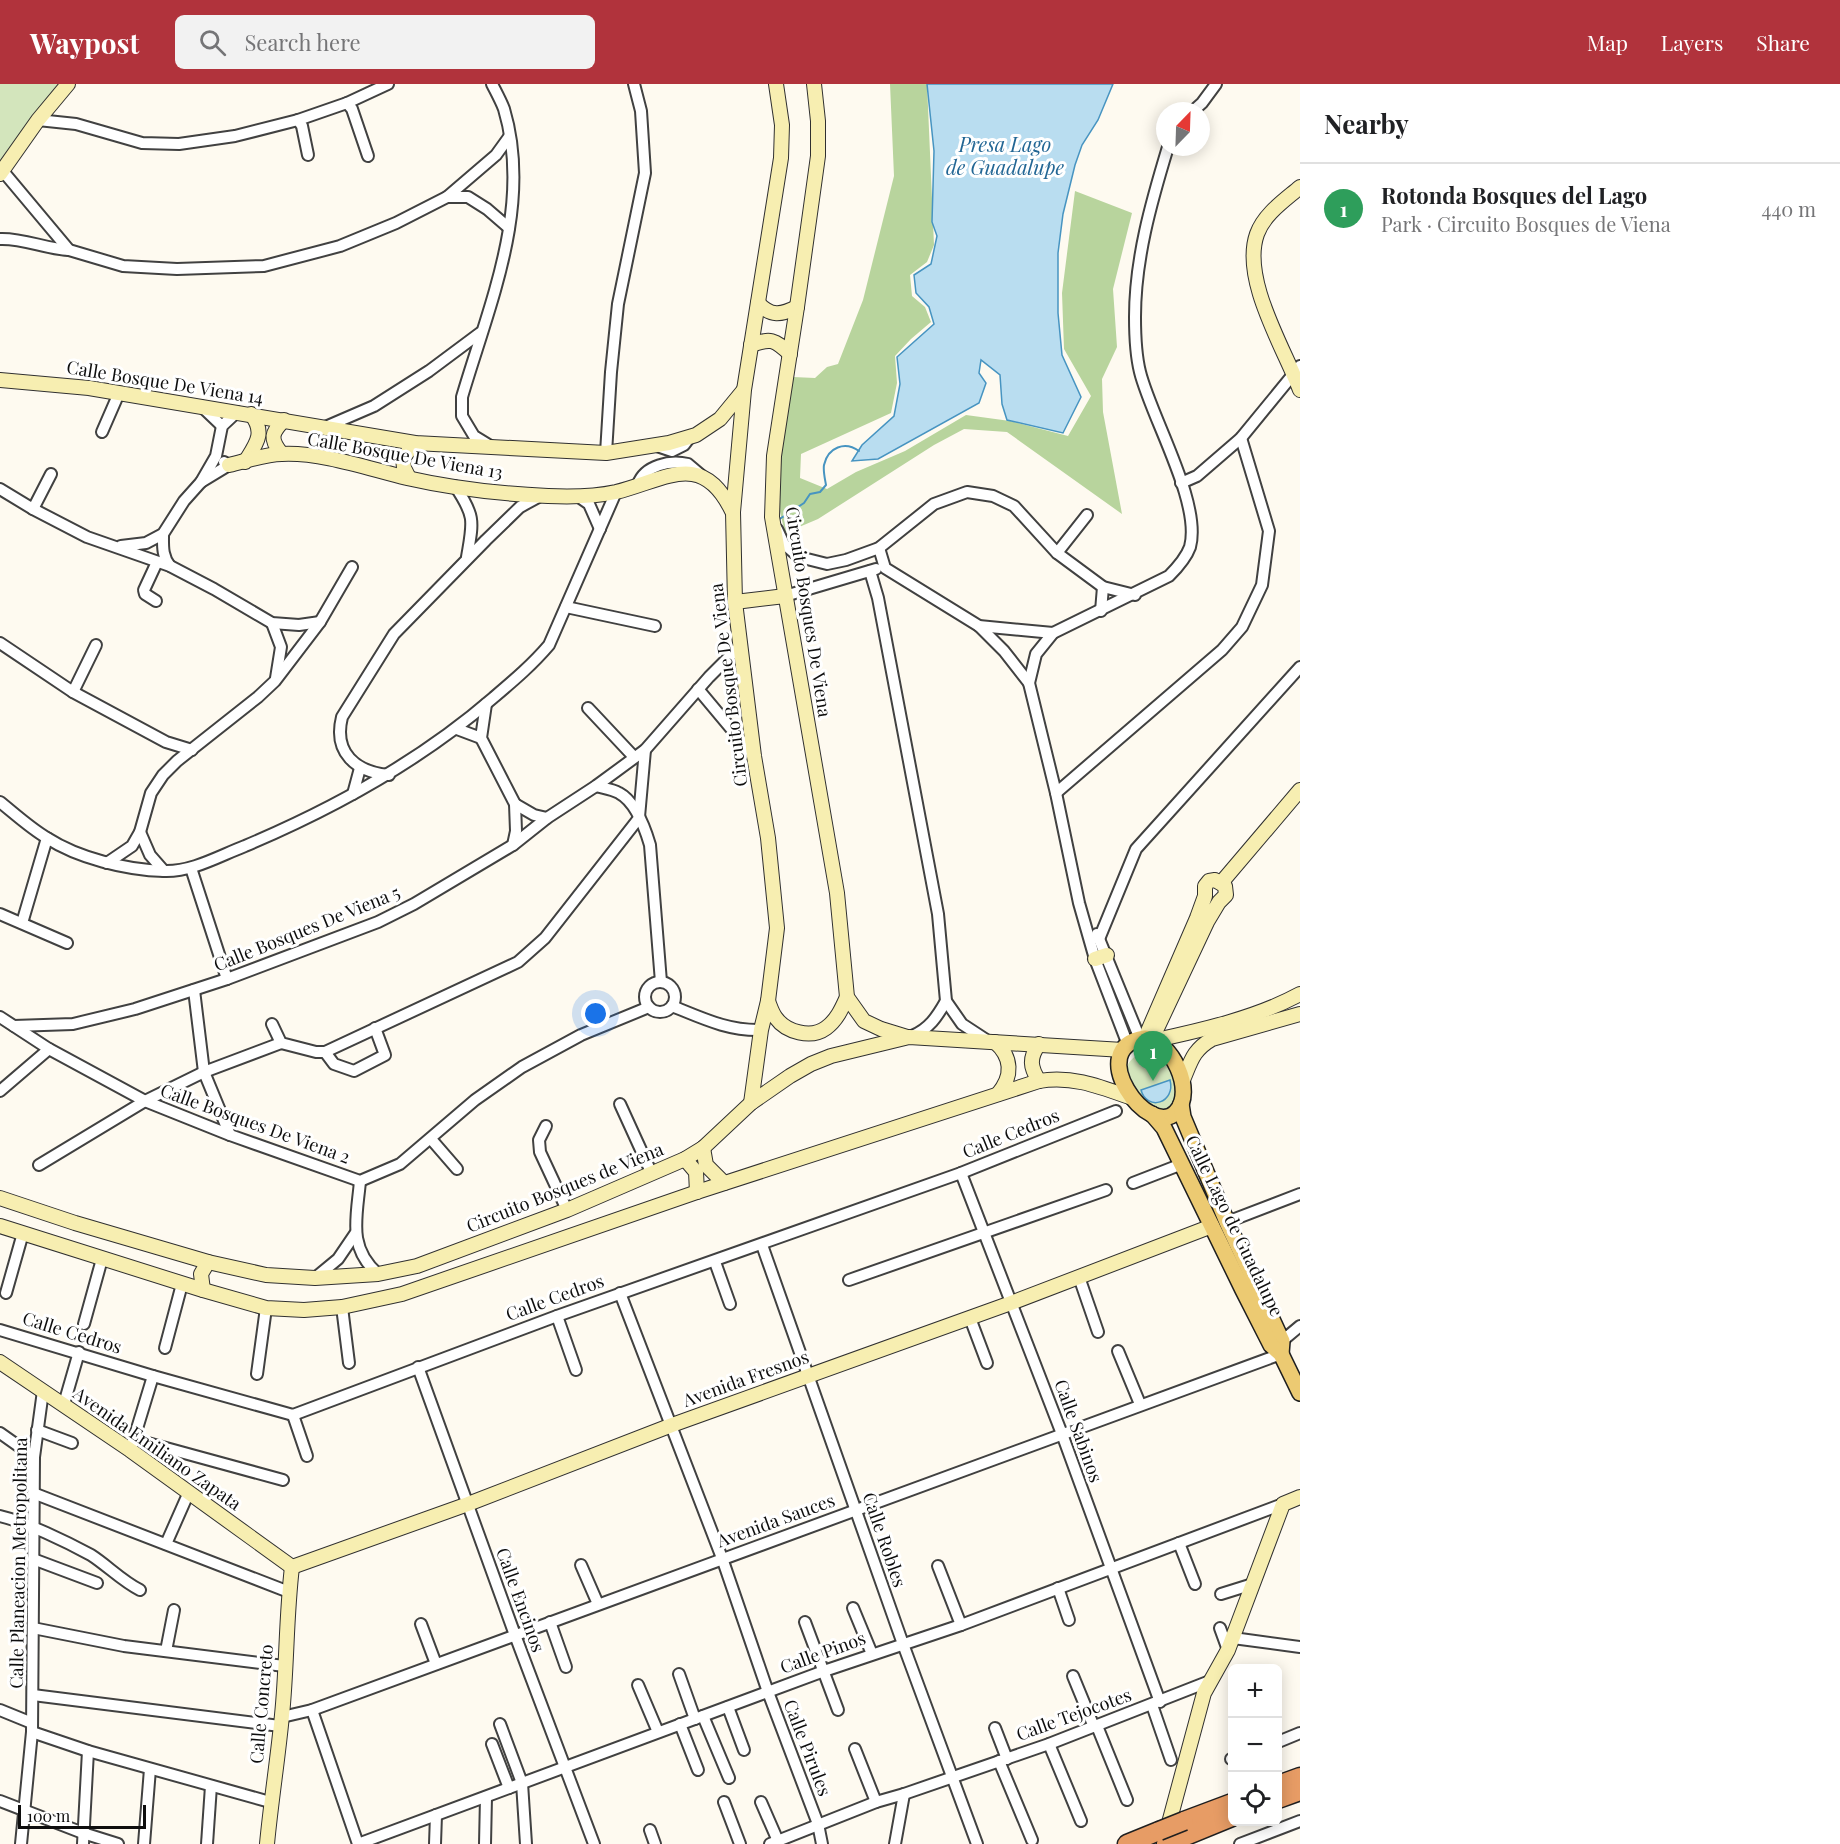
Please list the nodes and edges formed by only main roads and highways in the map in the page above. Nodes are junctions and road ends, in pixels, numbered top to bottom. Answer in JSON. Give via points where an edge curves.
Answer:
{"nodes":[{"id":1,"x":68,"y":84,"type":"edge"},
{"id":2,"x":776,"y":84,"type":"edge"},
{"id":3,"x":814,"y":84,"type":"edge"},
{"id":4,"x":1,"y":172,"type":"edge"},
{"id":5,"x":1300,"y":187,"type":"edge"},
{"id":6,"x":758,"y":303,"type":"junction"},
{"id":7,"x":797,"y":307,"type":"junction"},
{"id":8,"x":751,"y":345,"type":"junction"},
{"id":9,"x":790,"y":354,"type":"junction"},
{"id":10,"x":1297,"y":369,"type":"edge"},
{"id":11,"x":0,"y":380,"type":"edge"},
{"id":12,"x":744,"y":390,"type":"junction"},
{"id":13,"x":1300,"y":390,"type":"edge"},
{"id":14,"x":244,"y":413,"type":"junction"},
{"id":15,"x":284,"y":420,"type":"junction"},
{"id":16,"x":323,"y":428,"type":"joint"},
{"id":17,"x":415,"y":443,"type":"junction"},
{"id":18,"x":281,"y":453,"type":"junction"},
{"id":19,"x":245,"y":462,"type":"junction"},
{"id":20,"x":229,"y":465,"type":"road end"},
{"id":21,"x":409,"y":478,"type":"junction"},
{"id":22,"x":733,"y":512,"type":"junction"},
{"id":23,"x":784,"y":596,"type":"junction"},
{"id":24,"x":735,"y":602,"type":"junction"},
{"id":25,"x":1300,"y":790,"type":"edge"},
{"id":26,"x":1297,"y":995,"type":"edge"},
{"id":27,"x":847,"y":997,"type":"junction"},
{"id":28,"x":768,"y":1001,"type":"junction"},
{"id":29,"x":1300,"y":1013,"type":"edge"},
{"id":30,"x":909,"y":1037,"type":"junction"},
{"id":31,"x":991,"y":1042,"type":"junction"},
{"id":32,"x":1141,"y":1042,"type":"junction"},
{"id":33,"x":1039,"y":1044,"type":"junction"},
{"id":34,"x":1183,"y":1080,"type":"junction"},
{"id":35,"x":1039,"y":1081,"type":"junction"},
{"id":36,"x":998,"y":1094,"type":"junction"},
{"id":37,"x":1132,"y":1098,"type":"junction"},
{"id":38,"x":751,"y":1103,"type":"junction"},
{"id":39,"x":1181,"y":1104,"type":"junction"},
{"id":40,"x":1152,"y":1114,"type":"junction"},
{"id":41,"x":703,"y":1148,"type":"junction"},
{"id":42,"x":685,"y":1159,"type":"junction"},
{"id":43,"x":724,"y":1183,"type":"junction"},
{"id":44,"x":697,"y":1192,"type":"junction"},
{"id":45,"x":0,"y":1198,"type":"edge"},
{"id":46,"x":1219,"y":1224,"type":"junction"},
{"id":47,"x":0,"y":1226,"type":"edge"},
{"id":48,"x":202,"y":1260,"type":"junction"},
{"id":49,"x":184,"y":1284,"type":"junction"},
{"id":50,"x":203,"y":1290,"type":"junction"},
{"id":51,"x":0,"y":1362,"type":"edge"},
{"id":52,"x":1300,"y":1394,"type":"edge"},
{"id":53,"x":1300,"y":1497,"type":"edge"},
{"id":54,"x":292,"y":1567,"type":"junction"},
{"id":55,"x":1300,"y":1777,"type":"edge"},
{"id":56,"x":1282,"y":1784,"type":"edge"},
{"id":57,"x":1300,"y":1791,"type":"edge"},
{"id":58,"x":1282,"y":1798,"type":"edge"},
{"id":59,"x":1300,"y":1800,"type":"edge"},
{"id":60,"x":1228,"y":1805,"type":"edge"},
{"id":61,"x":1282,"y":1805,"type":"edge"},
{"id":62,"x":1228,"y":1819,"type":"edge"},
{"id":63,"x":1167,"y":1840,"type":"edge"},
{"id":64,"x":267,"y":1844,"type":"edge"},
{"id":65,"x":1127,"y":1844,"type":"edge"}],
"edges":[{"from":1,"to":4,"type":"main road"},
{"from":2,"to":6,"type":"main road","name":"Circuito Bosque De Viena","via":[[782,125],[781,158]]},
{"from":3,"to":7,"type":"main road","name":"Circuito Bosques De Viena","via":[[818,156]]},
{"from":5,"to":10,"type":"main road","via":[[1269,215],[1257,234],[1254,258],[1256,285]]},
{"from":6,"to":7,"type":"main road","via":[[772,314]]},
{"from":6,"to":8,"type":"main road","name":"Circuito Bosque De Viena"},
{"from":7,"to":9,"type":"main road","name":"Circuito Bosques De Viena"},
{"from":8,"to":9,"type":"main road","via":[[770,340]]},
{"from":8,"to":12,"type":"main road","name":"Circuito Bosque De Viena"},
{"from":9,"to":23,"type":"main road","name":"Circuito Bosques De Viena","via":[[774,456],[772,517]]},
{"from":10,"to":13,"type":"main road"},
{"from":11,"to":14,"type":"main road","name":"Calle Bosque De Viena 14","via":[[89,388]]},
{"from":12,"to":17,"type":"main road","name":"Calle Bosque De Viena 13","via":[[708,428],[687,441],[659,447],[606,453]]},
{"from":12,"to":22,"type":"main road","name":"Circuito Bosque De Viena"},
{"from":14,"to":15,"type":"main road","name":"Calle Bosque De Viena 14"},
{"from":14,"to":19,"type":"main road","via":[[258,423],[259,432]]},
{"from":15,"to":16,"type":"main road","name":"Calle Bosque De Viena 14"},
{"from":15,"to":18,"type":"main road","via":[[273,435]]},
{"from":16,"to":17,"type":"main road","name":"Calle Bosque De Viena 13"},
{"from":17,"to":21,"type":"main road","via":[[403,458]]},
{"from":18,"to":19,"type":"main road","name":"Calle Bosque De Viena 13"},
{"from":18,"to":21,"type":"main road","name":"Calle Bosque De Viena 13","via":[[348,462]]},
{"from":19,"to":20,"type":"main road","name":"Calle Bosque De Viena 13"},
{"from":21,"to":22,"type":"main road","name":"Calle Bosque De Viena 13","via":[[540,496],[579,497],[616,492],[682,474],[701,476],[724,495]]},
{"from":22,"to":24,"type":"main road","name":"Circuito Bosque De Viena"},
{"from":23,"to":24,"type":"main road"},
{"from":23,"to":27,"type":"main road","name":"Circuito Bosques De Viena","via":[[837,892]]},
{"from":24,"to":28,"type":"main road","name":"Circuito Bosque De Viena","via":[[776,910]]},
{"from":25,"to":32,"type":"main road","via":[[1221,883],[1226,895],[1202,920]]},
{"from":26,"to":29,"type":"main road"},
{"from":26,"to":32,"type":"main road","name":"Circuito Bosques de Viena","via":[[1200,1030]]},
{"from":27,"to":28,"type":"main road","via":[[839,1014],[825,1029],[802,1033],[789,1030],[776,1019]]},
{"from":27,"to":30,"type":"main road","via":[[864,1021]]},
{"from":28,"to":38,"type":"main road","name":"Circuito Bosque De Viena"},
{"from":29,"to":34,"type":"main road","via":[[1212,1039],[1193,1055]]},
{"from":30,"to":31,"type":"main road","name":"Circuito Bosques de Viena"},
{"from":30,"to":38,"type":"main road","name":"Circuito Bosques de Viena","via":[[811,1064]]},
{"from":31,"to":33,"type":"main road","name":"Circuito Bosques de Viena"},
{"from":31,"to":36,"type":"main road","via":[[1002,1049],[1009,1067]]},
{"from":32,"to":33,"type":"main road","name":"Circuito Bosques de Viena"},
{"from":32,"to":34,"type":"main road","via":[[1169,1053]]},
{"from":32,"to":37,"type":"main road","via":[[1119,1065],[1120,1076]]},
{"from":33,"to":35,"type":"main road","via":[[1031,1058]]},
{"from":34,"to":39,"type":"main road"},
{"from":35,"to":36,"type":"main road"},
{"from":35,"to":37,"type":"main road","via":[[1076,1080]]},
{"from":36,"to":43,"type":"main road"},
{"from":37,"to":40,"type":"main road"},
{"from":38,"to":41,"type":"main road","name":"Circuito Bosques de Viena"},
{"from":39,"to":40,"type":"main road","via":[[1168,1117]]},
{"from":39,"to":46,"type":"main road","name":"Calle Lago de Guadalupe"},
{"from":40,"to":46,"type":"main road","name":"Calle Lago de Guadalupe"},
{"from":41,"to":42,"type":"main road","name":"Circuito Bosques de Viena"},
{"from":41,"to":43,"type":"main road","via":[[706,1165]]},
{"from":42,"to":44,"type":"main road","via":[[696,1172]]},
{"from":42,"to":48,"type":"main road","name":"Circuito Bosques de Viena","via":[[567,1210],[417,1266],[378,1274],[315,1278],[266,1275]]},
{"from":43,"to":44,"type":"main road"},
{"from":44,"to":50,"type":"main road","via":[[402,1294],[342,1307],[266,1308]]},
{"from":45,"to":48,"type":"main road","name":"Circuito Bosques de Viena"},
{"from":46,"to":52,"type":"main road","name":"Calle Lago de Guadalupe","via":[[1271,1345],[1282,1347]]},
{"from":46,"to":54,"type":"main road","name":"Avenida Fresnos"},
{"from":47,"to":49,"type":"main road"},
{"from":48,"to":49,"type":"main road"},
{"from":48,"to":50,"type":"main road"},
{"from":49,"to":50,"type":"main road"},
{"from":51,"to":54,"type":"main road","name":"Avenida Emiliano Zapata","via":[[132,1444],[189,1492]]},
{"from":53,"to":63,"type":"main road","name":"Calle Pinos","via":[[1283,1504],[1230,1644],[1204,1693]]},
{"from":54,"to":64,"type":"main road","name":"Calle Concreto"},
{"from":55,"to":56,"type":"highway"},
{"from":57,"to":58,"type":"highway"},
{"from":59,"to":61,"type":"highway"},
{"from":60,"to":63,"type":"highway","bridge":true,"via":[[1184,1821]]},
{"from":62,"to":63,"type":"highway"},
{"from":63,"to":65,"type":"highway"}]}
